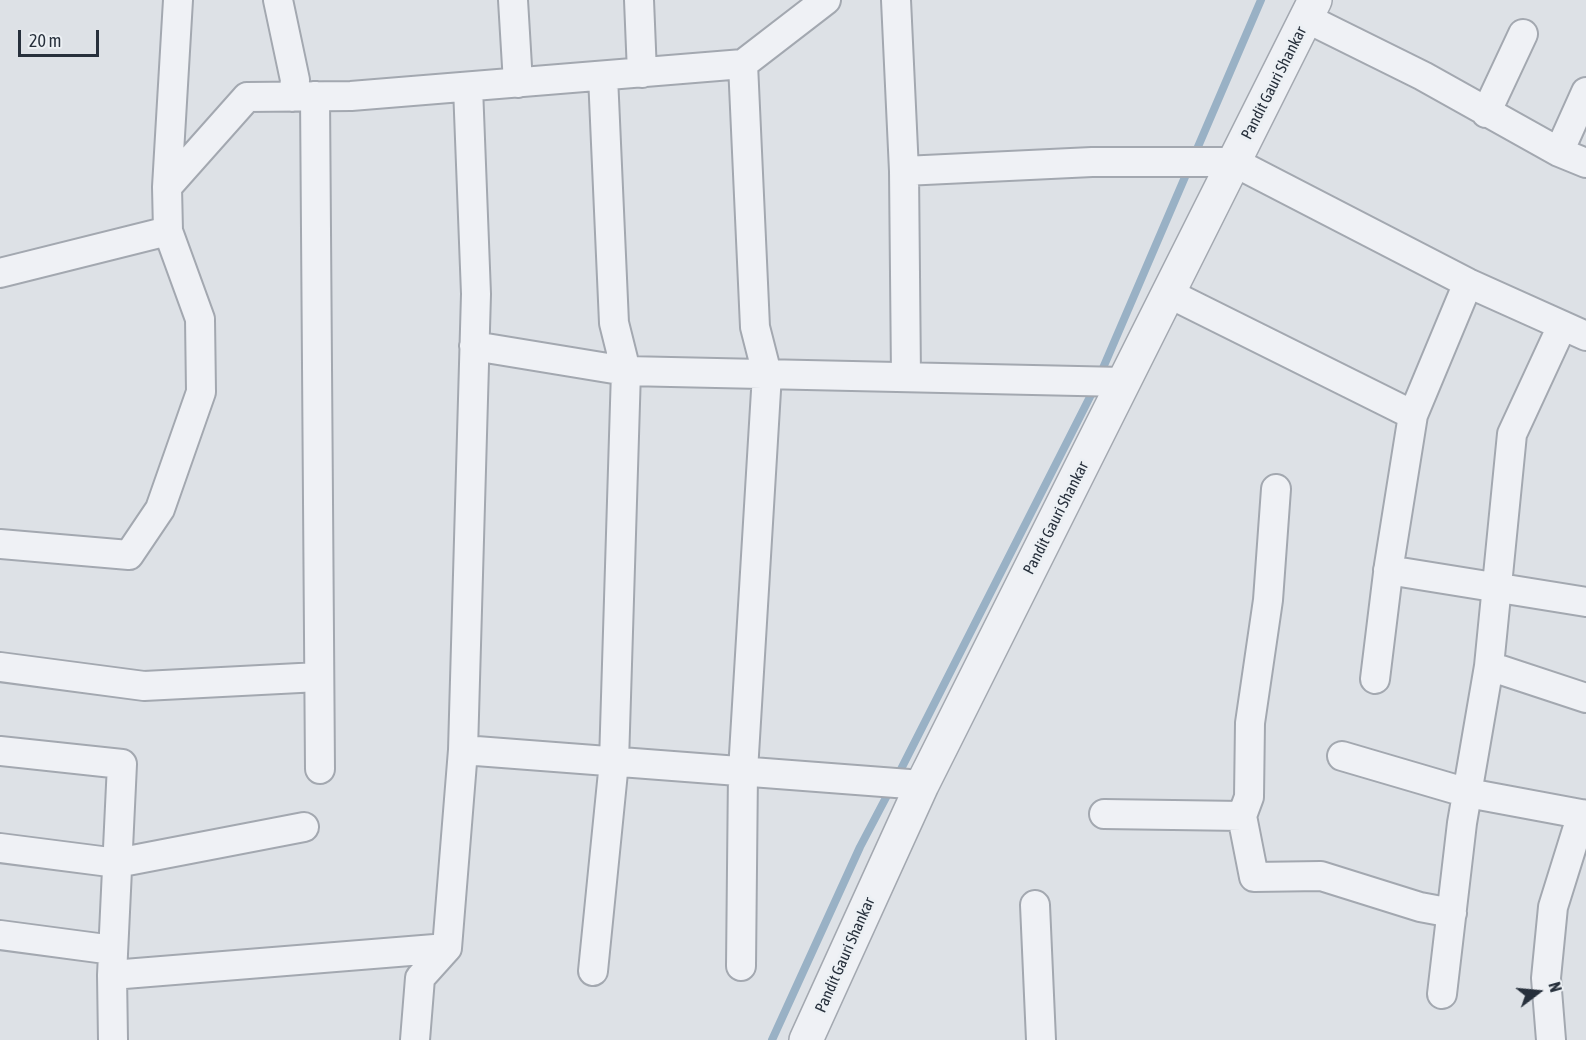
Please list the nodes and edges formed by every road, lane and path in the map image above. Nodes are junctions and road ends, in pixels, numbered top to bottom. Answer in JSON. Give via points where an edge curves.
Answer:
{"nodes":[{"id":1,"x":178,"y":0,"type":"edge"},
{"id":2,"x":278,"y":0,"type":"edge"},
{"id":3,"x":513,"y":0,"type":"edge"},
{"id":4,"x":639,"y":0,"type":"edge"},
{"id":5,"x":826,"y":0,"type":"edge"},
{"id":6,"x":896,"y":0,"type":"edge"},
{"id":7,"x":1311,"y":9,"type":"edge"},
{"id":8,"x":1523,"y":34,"type":"dead end"},
{"id":9,"x":743,"y":64,"type":"junction"},
{"id":10,"x":642,"y":73,"type":"junction"},
{"id":11,"x":603,"y":76,"type":"junction"},
{"id":12,"x":518,"y":83,"type":"junction"},
{"id":13,"x":468,"y":87,"type":"junction"},
{"id":14,"x":1586,"y":92,"type":"edge"},
{"id":15,"x":304,"y":97,"type":"junction"},
{"id":16,"x":1486,"y":113,"type":"junction"},
{"id":17,"x":1559,"y":152,"type":"junction"},
{"id":18,"x":1234,"y":162,"type":"junction"},
{"id":19,"x":1586,"y":163,"type":"edge"},
{"id":20,"x":904,"y":171,"type":"junction"},
{"id":21,"x":167,"y":187,"type":"junction"},
{"id":22,"x":168,"y":231,"type":"junction"},
{"id":23,"x":0,"y":273,"type":"edge"},
{"id":24,"x":1468,"y":283,"type":"junction"},
{"id":25,"x":1168,"y":293,"type":"junction"},
{"id":26,"x":1574,"y":331,"type":"edge"},
{"id":27,"x":474,"y":346,"type":"junction"},
{"id":28,"x":626,"y":370,"type":"junction"},
{"id":29,"x":767,"y":374,"type":"junction"},
{"id":30,"x":906,"y":377,"type":"junction"},
{"id":31,"x":1123,"y":382,"type":"junction"},
{"id":32,"x":1413,"y":415,"type":"junction"},
{"id":33,"x":1276,"y":489,"type":"dead end"},
{"id":34,"x":0,"y":544,"type":"edge"},
{"id":35,"x":1388,"y":570,"type":"junction"},
{"id":36,"x":1496,"y":589,"type":"junction"},
{"id":37,"x":1586,"y":602,"type":"edge"},
{"id":38,"x":1489,"y":666,"type":"junction"},
{"id":39,"x":0,"y":667,"type":"edge"},
{"id":40,"x":319,"y":677,"type":"junction"},
{"id":41,"x":1375,"y":679,"type":"dead end"},
{"id":42,"x":1586,"y":698,"type":"edge"},
{"id":43,"x":463,"y":750,"type":"junction"},
{"id":44,"x":0,"y":751,"type":"edge"},
{"id":45,"x":1342,"y":756,"type":"dead end"},
{"id":46,"x":614,"y":762,"type":"junction"},
{"id":47,"x":320,"y":769,"type":"dead end"},
{"id":48,"x":743,"y":771,"type":"junction"},
{"id":49,"x":922,"y":784,"type":"junction"},
{"id":50,"x":1468,"y":793,"type":"junction"},
{"id":51,"x":1104,"y":814,"type":"dead end"},
{"id":52,"x":1584,"y":815,"type":"edge"},
{"id":53,"x":1242,"y":816,"type":"junction"},
{"id":54,"x":304,"y":827,"type":"dead end"},
{"id":55,"x":0,"y":848,"type":"edge"},
{"id":56,"x":117,"y":863,"type":"junction"},
{"id":57,"x":1035,"y":904,"type":"dead end"},
{"id":58,"x":1452,"y":913,"type":"junction"},
{"id":59,"x":0,"y":935,"type":"edge"},
{"id":60,"x":447,"y":948,"type":"junction"},
{"id":61,"x":113,"y":963,"type":"junction"},
{"id":62,"x":741,"y":966,"type":"dead end"},
{"id":63,"x":592,"y":971,"type":"dead end"},
{"id":64,"x":1442,"y":994,"type":"dead end"},
{"id":65,"x":113,"y":1040,"type":"edge"},
{"id":66,"x":416,"y":1040,"type":"edge"},
{"id":67,"x":806,"y":1040,"type":"edge"},
{"id":68,"x":1041,"y":1040,"type":"edge"},
{"id":69,"x":1551,"y":1040,"type":"edge"}],
"edges":[{"from":1,"to":21,"type":"street"},
{"from":2,"to":15,"type":"street","via":[[295,80]]},
{"from":3,"to":12,"type":"street"},
{"from":4,"to":10,"type":"street"},
{"from":5,"to":9,"type":"street"},
{"from":6,"to":20,"type":"street"},
{"from":7,"to":16,"type":"street"},
{"from":7,"to":18,"type":"street","name":"Pandit Gauri Shankar"},
{"from":8,"to":16,"type":"street"},
{"from":9,"to":10,"type":"street"},
{"from":9,"to":29,"type":"street","via":[[754,327]]},
{"from":10,"to":11,"type":"street"},
{"from":11,"to":12,"type":"street"},
{"from":11,"to":28,"type":"street","via":[[614,323]]},
{"from":12,"to":13,"type":"street"},
{"from":13,"to":15,"type":"street"},
{"from":13,"to":27,"type":"street","via":[[476,294]]},
{"from":14,"to":17,"type":"street"},
{"from":15,"to":21,"type":"street","via":[[247,97]]},
{"from":15,"to":40,"type":"street"},
{"from":16,"to":17,"type":"street"},
{"from":17,"to":19,"type":"street"},
{"from":18,"to":20,"type":"street","via":[[1092,162]]},
{"from":18,"to":24,"type":"street"},
{"from":18,"to":25,"type":"street","name":"Pandit Gauri Shankar"},
{"from":20,"to":30,"type":"street"},
{"from":21,"to":22,"type":"street"},
{"from":22,"to":23,"type":"street"},
{"from":22,"to":34,"type":"street","via":[[200,319],[201,392],[160,509],[129,555]]},
{"from":24,"to":26,"type":"street"},
{"from":24,"to":32,"type":"street"},
{"from":25,"to":31,"type":"street","name":"Pandit Gauri Shankar"},
{"from":25,"to":32,"type":"street"},
{"from":26,"to":36,"type":"street","via":[[1512,434]]},
{"from":27,"to":28,"type":"street"},
{"from":27,"to":43,"type":"street"},
{"from":28,"to":29,"type":"street"},
{"from":28,"to":46,"type":"street"},
{"from":29,"to":30,"type":"street"},
{"from":29,"to":48,"type":"street"},
{"from":30,"to":31,"type":"street"},
{"from":31,"to":49,"type":"street","name":"Pandit Gauri Shankar"},
{"from":32,"to":35,"type":"street"},
{"from":33,"to":53,"type":"street","via":[[1268,600],[1250,723],[1249,797]]},
{"from":35,"to":36,"type":"street"},
{"from":35,"to":41,"type":"street"},
{"from":36,"to":37,"type":"street"},
{"from":36,"to":38,"type":"street"},
{"from":38,"to":42,"type":"street"},
{"from":38,"to":50,"type":"street"},
{"from":39,"to":40,"type":"street","via":[[144,686]]},
{"from":40,"to":47,"type":"street"},
{"from":43,"to":46,"type":"street"},
{"from":43,"to":60,"type":"street"},
{"from":44,"to":56,"type":"street","via":[[122,764]]},
{"from":45,"to":50,"type":"street"},
{"from":46,"to":48,"type":"street"},
{"from":46,"to":63,"type":"street"},
{"from":48,"to":49,"type":"street"},
{"from":48,"to":62,"type":"street"},
{"from":49,"to":67,"type":"street","name":"Pandit Gauri Shankar"},
{"from":50,"to":52,"type":"street"},
{"from":50,"to":58,"type":"street"},
{"from":51,"to":53,"type":"street"},
{"from":52,"to":69,"type":"street","via":[[1553,907],[1546,978]]},
{"from":53,"to":58,"type":"street","via":[[1254,877],[1321,876],[1420,908]]},
{"from":54,"to":56,"type":"street"},
{"from":55,"to":56,"type":"street"},
{"from":56,"to":61,"type":"street"},
{"from":57,"to":68,"type":"street"},
{"from":58,"to":64,"type":"street"},
{"from":59,"to":61,"type":"street"},
{"from":60,"to":61,"type":"street"},
{"from":60,"to":66,"type":"street","via":[[420,978]]},
{"from":61,"to":65,"type":"street"}]}
